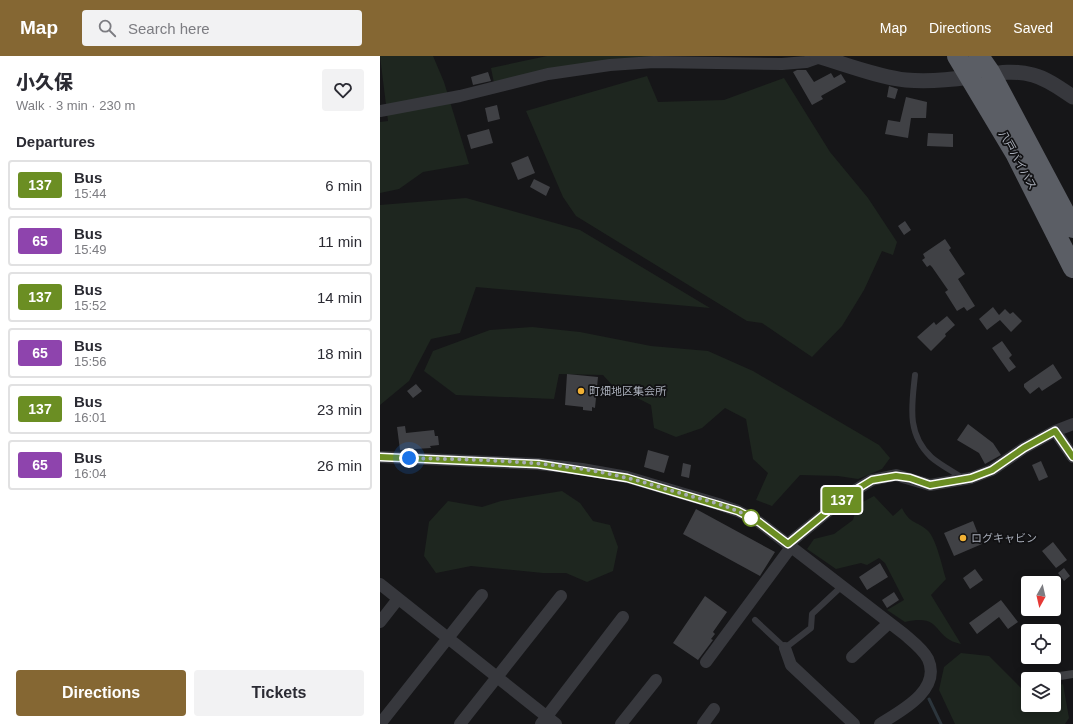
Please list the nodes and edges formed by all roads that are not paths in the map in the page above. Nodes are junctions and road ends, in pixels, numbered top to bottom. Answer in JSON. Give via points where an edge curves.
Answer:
{"nodes":[{"id":1,"x":818,"y":56,"type":"edge"},
{"id":2,"x":957,"y":56,"type":"edge"},
{"id":3,"x":979,"y":56,"type":"edge"},
{"id":4,"x":990,"y":72,"type":"junction"},
{"id":5,"x":971,"y":77,"type":"junction"},
{"id":6,"x":1073,"y":97,"type":"edge"},
{"id":7,"x":380,"y":111,"type":"edge"},
{"id":8,"x":1073,"y":228,"type":"edge"},
{"id":9,"x":1073,"y":268,"type":"edge"},
{"id":10,"x":915,"y":375,"type":"dead end"},
{"id":11,"x":1073,"y":424,"type":"edge"},
{"id":12,"x":1055,"y":431,"type":"junction"},
{"id":13,"x":380,"y":457,"type":"edge"},
{"id":14,"x":1073,"y":457,"type":"edge"},
{"id":15,"x":966,"y":479,"type":"junction"},
{"id":16,"x":790,"y":546,"type":"junction"},
{"id":17,"x":380,"y":584,"type":"edge"},
{"id":18,"x":842,"y":586,"type":"junction"},
{"id":19,"x":482,"y":595,"type":"dead end"},
{"id":20,"x":561,"y":596,"type":"dead end"},
{"id":21,"x":398,"y":599,"type":"junction"},
{"id":22,"x":623,"y":617,"type":"dead end"},
{"id":23,"x":755,"y":620,"type":"dead end"},
{"id":24,"x":380,"y":622,"type":"edge"},
{"id":25,"x":889,"y":623,"type":"junction"},
{"id":26,"x":449,"y":638,"type":"junction"},
{"id":27,"x":785,"y":648,"type":"junction"},
{"id":28,"x":852,"y":657,"type":"dead end"},
{"id":29,"x":706,"y":662,"type":"dead end"},
{"id":30,"x":497,"y":678,"type":"junction"},
{"id":31,"x":656,"y":680,"type":"dead end"},
{"id":32,"x":714,"y":709,"type":"dead end"},
{"id":33,"x":897,"y":719,"type":"edge"},
{"id":34,"x":548,"y":722,"type":"edge"},
{"id":35,"x":380,"y":724,"type":"edge"},
{"id":36,"x":460,"y":724,"type":"edge"},
{"id":37,"x":621,"y":724,"type":"edge"},
{"id":38,"x":702,"y":724,"type":"edge"},
{"id":39,"x":854,"y":724,"type":"edge"},
{"id":40,"x":880,"y":724,"type":"edge"}],
"edges":[{"from":1,"to":5,"type":"street","via":[[905,80]]},
{"from":1,"to":7,"type":"street","via":[[806,62],[782,64],[654,62],[610,65],[548,74],[460,96]]},
{"from":2,"to":5,"type":"highway","name":"八戸バイパス"},
{"from":3,"to":4,"type":"highway","name":"八戸バイパス"},
{"from":4,"to":5,"type":"street"},
{"from":4,"to":6,"type":"street","via":[[1035,75]]},
{"from":4,"to":8,"type":"highway","name":"八戸バイパス"},
{"from":5,"to":9,"type":"highway","name":"八戸バイパス","via":[[1015,153]]},
{"from":10,"to":15,"type":"lane","via":[[911,415],[918,440],[931,457]]},
{"from":11,"to":12,"type":"street"},
{"from":12,"to":14,"type":"street"},
{"from":12,"to":15,"type":"street","via":[[992,470]]},
{"from":13,"to":16,"type":"street","via":[[538,464],[627,478],[738,511],[759,522]]},
{"from":15,"to":16,"type":"street","via":[[930,485],[896,476],[872,480],[849,494]]},
{"from":16,"to":18,"type":"street"},
{"from":16,"to":29,"type":"street"},
{"from":17,"to":21,"type":"street"},
{"from":18,"to":25,"type":"street"},
{"from":18,"to":27,"type":"lane","via":[[812,614],[811,628]]},
{"from":19,"to":26,"type":"street"},
{"from":20,"to":30,"type":"street"},
{"from":21,"to":24,"type":"street"},
{"from":21,"to":26,"type":"street"},
{"from":22,"to":34,"type":"street"},
{"from":23,"to":27,"type":"lane"},
{"from":25,"to":28,"type":"street"},
{"from":25,"to":33,"type":"street","via":[[920,648],[928,658],[930,669],[930,678],[925,690]]},
{"from":26,"to":30,"type":"street"},
{"from":26,"to":35,"type":"street"},
{"from":27,"to":39,"type":"street","via":[[791,664]]},
{"from":30,"to":34,"type":"street"},
{"from":30,"to":36,"type":"street"},
{"from":31,"to":37,"type":"street"},
{"from":32,"to":38,"type":"street"},
{"from":33,"to":40,"type":"street"}]}
